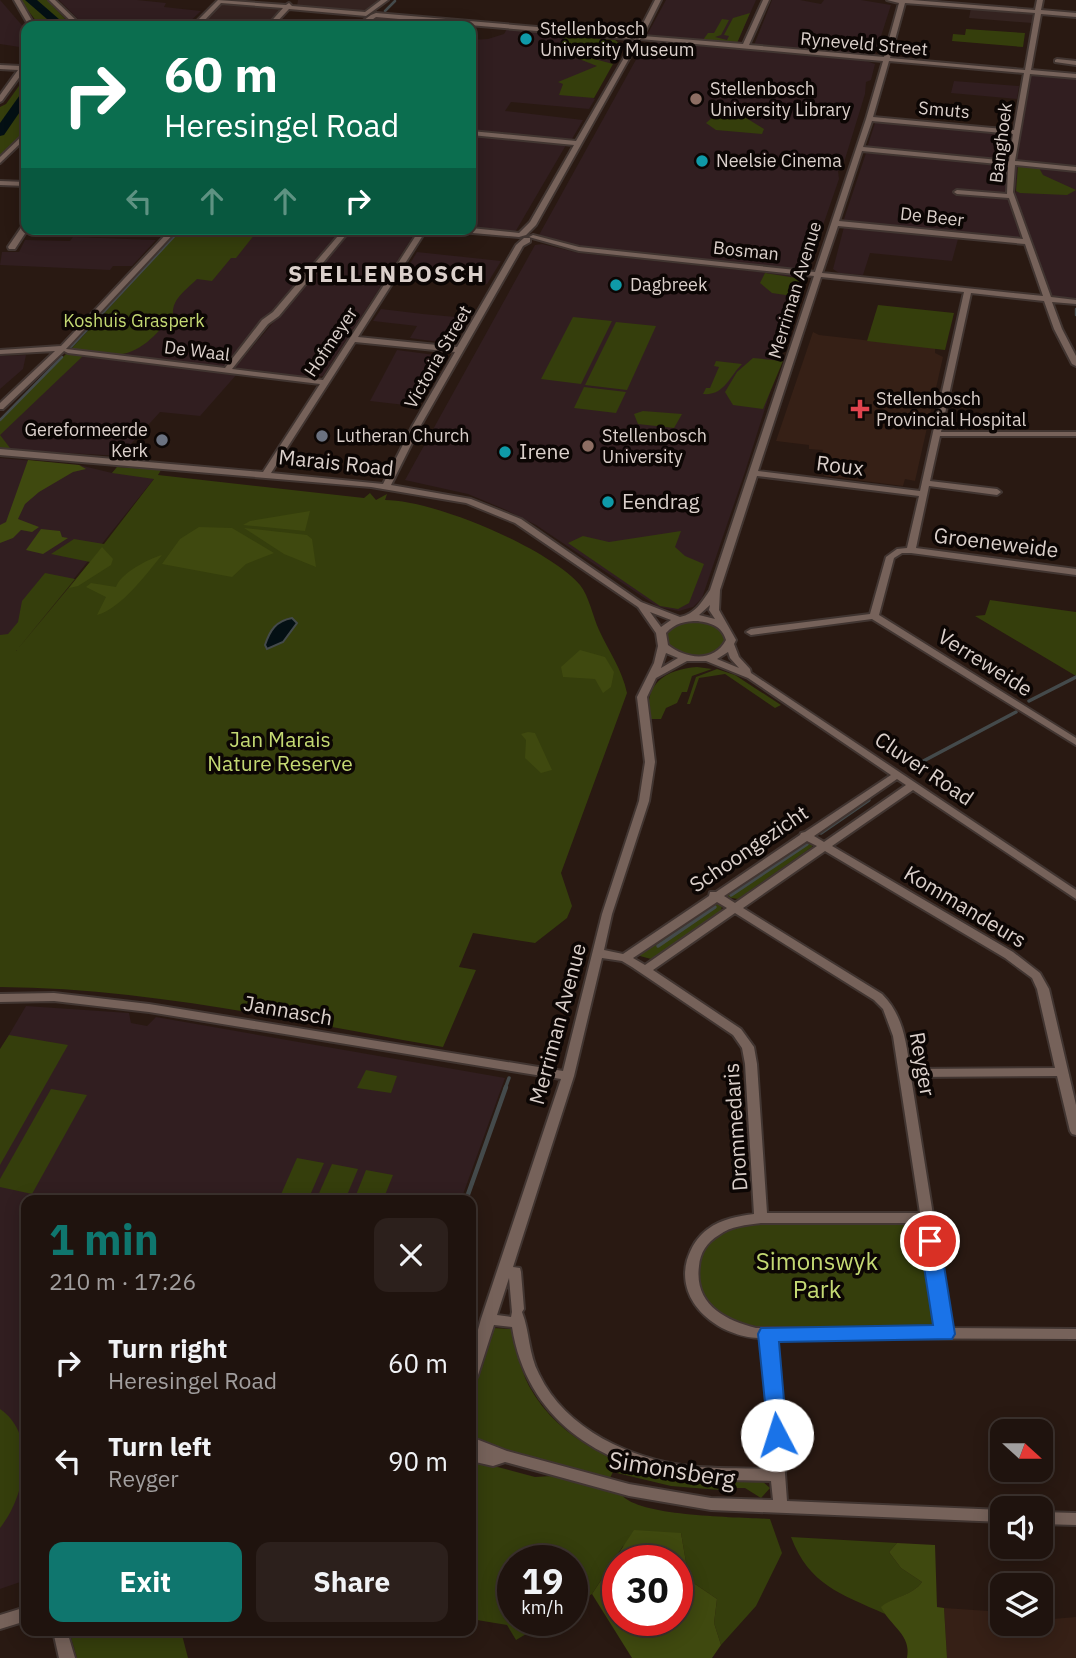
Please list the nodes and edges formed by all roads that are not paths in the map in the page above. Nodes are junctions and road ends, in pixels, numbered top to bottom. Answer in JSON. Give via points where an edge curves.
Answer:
{"nodes":[{"id":1,"x":16,"y":0,"type":"edge"},
{"id":2,"x":52,"y":0,"type":"edge"},
{"id":3,"x":293,"y":0,"type":"edge"},
{"id":4,"x":658,"y":0,"type":"edge"},
{"id":5,"x":765,"y":0,"type":"edge"},
{"id":6,"x":890,"y":0,"type":"edge"},
{"id":7,"x":1040,"y":0,"type":"edge"},
{"id":8,"x":220,"y":1,"type":"edge"},
{"id":9,"x":903,"y":1,"type":"edge"},
{"id":10,"x":382,"y":2,"type":"edge"},
{"id":11,"x":288,"y":6,"type":"junction"},
{"id":12,"x":1037,"y":12,"type":"junction"},
{"id":13,"x":1076,"y":15,"type":"edge"},
{"id":14,"x":369,"y":16,"type":"edge"},
{"id":15,"x":29,"y":21,"type":"edge"},
{"id":16,"x":74,"y":21,"type":"edge"},
{"id":17,"x":200,"y":21,"type":"edge"},
{"id":18,"x":274,"y":21,"type":"edge"},
{"id":19,"x":427,"y":21,"type":"edge"},
{"id":20,"x":476,"y":25,"type":"edge"},
{"id":21,"x":635,"y":39,"type":"junction"},
{"id":22,"x":745,"y":47,"type":"junction"},
{"id":23,"x":886,"y":60,"type":"junction"},
{"id":24,"x":1057,"y":61,"type":"dead end"},
{"id":25,"x":1076,"y":63,"type":"edge"},
{"id":26,"x":21,"y":66,"type":"edge"},
{"id":27,"x":0,"y":67,"type":"edge"},
{"id":28,"x":21,"y":71,"type":"edge"},
{"id":29,"x":1027,"y":72,"type":"junction"},
{"id":30,"x":1076,"y":76,"type":"edge"},
{"id":31,"x":0,"y":100,"type":"edge"},
{"id":32,"x":869,"y":119,"type":"junction"},
{"id":33,"x":1017,"y":132,"type":"junction"},
{"id":34,"x":476,"y":133,"type":"edge"},
{"id":35,"x":21,"y":139,"type":"edge"},
{"id":36,"x":577,"y":143,"type":"junction"},
{"id":37,"x":15,"y":146,"type":"junction"},
{"id":38,"x":21,"y":146,"type":"edge"},
{"id":39,"x":858,"y":149,"type":"junction"},
{"id":40,"x":0,"y":161,"type":"edge"},
{"id":41,"x":1011,"y":163,"type":"junction"},
{"id":42,"x":1076,"y":169,"type":"edge"},
{"id":43,"x":0,"y":183,"type":"edge"},
{"id":44,"x":21,"y":184,"type":"edge"},
{"id":45,"x":957,"y":192,"type":"dead end"},
{"id":46,"x":1011,"y":196,"type":"junction"},
{"id":47,"x":834,"y":223,"type":"junction"},
{"id":48,"x":476,"y":232,"type":"edge"},
{"id":49,"x":21,"y":235,"type":"edge"},
{"id":50,"x":170,"y":235,"type":"edge"},
{"id":51,"x":343,"y":235,"type":"edge"},
{"id":52,"x":420,"y":235,"type":"edge"},
{"id":53,"x":526,"y":237,"type":"junction"},
{"id":54,"x":1027,"y":242,"type":"junction"},
{"id":55,"x":12,"y":247,"type":"dead end"},
{"id":56,"x":817,"y":275,"type":"junction"},
{"id":57,"x":968,"y":291,"type":"junction"},
{"id":58,"x":1048,"y":299,"type":"junction"},
{"id":59,"x":1076,"y":302,"type":"edge"},
{"id":60,"x":352,"y":339,"type":"junction"},
{"id":61,"x":66,"y":350,"type":"junction"},
{"id":62,"x":459,"y":350,"type":"junction"},
{"id":63,"x":0,"y":352,"type":"edge"},
{"id":64,"x":1076,"y":364,"type":"edge"},
{"id":65,"x":227,"y":370,"type":"junction"},
{"id":66,"x":323,"y":382,"type":"junction"},
{"id":67,"x":0,"y":407,"type":"edge"},
{"id":68,"x":936,"y":434,"type":"junction"},
{"id":69,"x":1076,"y":435,"type":"edge"},
{"id":70,"x":0,"y":452,"type":"edge"},
{"id":71,"x":753,"y":473,"type":"junction"},
{"id":72,"x":266,"y":474,"type":"junction"},
{"id":73,"x":926,"y":483,"type":"junction"},
{"id":74,"x":386,"y":486,"type":"junction"},
{"id":75,"x":997,"y":492,"type":"dead end"},
{"id":76,"x":923,"y":494,"type":"junction"},
{"id":77,"x":911,"y":550,"type":"junction"},
{"id":78,"x":1076,"y":572,"type":"edge"},
{"id":79,"x":715,"y":590,"type":"junction"},
{"id":80,"x":638,"y":604,"type":"junction"},
{"id":81,"x":874,"y":615,"type":"junction"},
{"id":82,"x":685,"y":619,"type":"junction"},
{"id":83,"x":725,"y":627,"type":"junction"},
{"id":84,"x":751,"y":632,"type":"dead end"},
{"id":85,"x":661,"y":633,"type":"junction"},
{"id":86,"x":730,"y":645,"type":"junction"},
{"id":87,"x":663,"y":646,"type":"junction"},
{"id":88,"x":685,"y":657,"type":"junction"},
{"id":89,"x":706,"y":658,"type":"junction"},
{"id":90,"x":751,"y":676,"type":"junction"},
{"id":91,"x":649,"y":680,"type":"junction"},
{"id":92,"x":1076,"y":742,"type":"edge"},
{"id":93,"x":897,"y":775,"type":"junction"},
{"id":94,"x":913,"y":785,"type":"junction"},
{"id":95,"x":869,"y":792,"type":"junction"},
{"id":96,"x":886,"y":803,"type":"junction"},
{"id":97,"x":805,"y":835,"type":"junction"},
{"id":98,"x":823,"y":846,"type":"junction"},
{"id":99,"x":714,"y":895,"type":"junction"},
{"id":100,"x":1076,"y":895,"type":"edge"},
{"id":101,"x":734,"y":907,"type":"junction"},
{"id":102,"x":597,"y":953,"type":"junction"},
{"id":103,"x":625,"y":958,"type":"junction"},
{"id":104,"x":645,"y":970,"type":"junction"},
{"id":105,"x":2,"y":1001,"type":"edge"},
{"id":106,"x":1062,"y":1072,"type":"junction"},
{"id":107,"x":905,"y":1073,"type":"junction"},
{"id":108,"x":568,"y":1076,"type":"junction"},
{"id":109,"x":1076,"y":1131,"type":"edge"},
{"id":110,"x":926,"y":1217,"type":"junction"},
{"id":111,"x":761,"y":1218,"type":"junction"},
{"id":112,"x":504,"y":1270,"type":"junction"},
{"id":113,"x":517,"y":1316,"type":"junction"},
{"id":114,"x":488,"y":1319,"type":"junction"},
{"id":115,"x":768,"y":1334,"type":"junction"},
{"id":116,"x":945,"y":1334,"type":"junction"},
{"id":117,"x":1076,"y":1334,"type":"edge"},
{"id":118,"x":476,"y":1359,"type":"edge"},
{"id":119,"x":476,"y":1445,"type":"edge"},
{"id":120,"x":476,"y":1456,"type":"edge"},
{"id":121,"x":505,"y":1456,"type":"junction"},
{"id":122,"x":777,"y":1475,"type":"junction"},
{"id":123,"x":780,"y":1506,"type":"junction"},
{"id":124,"x":990,"y":1515,"type":"edge"},
{"id":125,"x":1053,"y":1518,"type":"edge"},
{"id":126,"x":1076,"y":1519,"type":"edge"},
{"id":127,"x":21,"y":1616,"type":"edge"},
{"id":128,"x":0,"y":1622,"type":"edge"},
{"id":129,"x":61,"y":1636,"type":"edge"},
{"id":130,"x":67,"y":1658,"type":"edge"}],
"edges":[{"from":1,"to":15,"type":"street"},
{"from":2,"to":16,"type":"street"},
{"from":3,"to":11,"type":"street"},
{"from":4,"to":21,"type":"street","name":"Victoria Street"},
{"from":5,"to":22,"type":"street"},
{"from":6,"to":9,"type":"street"},
{"from":7,"to":12,"type":"street","name":"Banghoek"},
{"from":8,"to":11,"type":"street","name":"Ryneveld Street"},
{"from":8,"to":17,"type":"street"},
{"from":9,"to":12,"type":"street"},
{"from":9,"to":23,"type":"street","name":"Merriman Avenue"},
{"from":10,"to":14,"type":"street"},
{"from":11,"to":14,"type":"street","name":"Ryneveld Street"},
{"from":11,"to":18,"type":"street"},
{"from":12,"to":13,"type":"street"},
{"from":12,"to":29,"type":"street","name":"Banghoek"},
{"from":14,"to":19,"type":"street","name":"Ryneveld Street"},
{"from":20,"to":21,"type":"street","name":"Ryneveld Street"},
{"from":21,"to":22,"type":"street","name":"Ryneveld Street"},
{"from":21,"to":36,"type":"street","name":"Victoria Street"},
{"from":22,"to":23,"type":"street","name":"Ryneveld Street"},
{"from":23,"to":29,"type":"street","name":"Ryneveld Street"},
{"from":23,"to":32,"type":"street","name":"Merriman Avenue"},
{"from":24,"to":25,"type":"street"},
{"from":26,"to":27,"type":"street"},
{"from":28,"to":31,"type":"street"},
{"from":29,"to":30,"type":"street","name":"Ryneveld Street"},
{"from":29,"to":33,"type":"street","name":"Banghoek"},
{"from":32,"to":33,"type":"street","name":"Smuts"},
{"from":32,"to":39,"type":"street","name":"Merriman Avenue"},
{"from":33,"to":41,"type":"street","name":"Banghoek"},
{"from":34,"to":36,"type":"street"},
{"from":35,"to":37,"type":"street"},
{"from":36,"to":53,"type":"street","name":"Victoria Street"},
{"from":37,"to":38,"type":"street"},
{"from":37,"to":40,"type":"street"},
{"from":39,"to":41,"type":"street"},
{"from":39,"to":47,"type":"street","name":"Merriman Avenue"},
{"from":41,"to":42,"type":"street"},
{"from":41,"to":46,"type":"street","name":"Banghoek"},
{"from":43,"to":44,"type":"street"},
{"from":45,"to":46,"type":"street"},
{"from":46,"to":54,"type":"street","name":"Banghoek"},
{"from":47,"to":54,"type":"street","name":"De Beer"},
{"from":47,"to":56,"type":"street","name":"Merriman Avenue"},
{"from":48,"to":53,"type":"street","name":"Bosman"},
{"from":49,"to":55,"type":"street"},
{"from":50,"to":61,"type":"street"},
{"from":51,"to":65,"type":"street"},
{"from":52,"to":60,"type":"street","name":"Hofmeyer"},
{"from":53,"to":56,"type":"street","name":"Bosman","via":[[572,248]]},
{"from":53,"to":62,"type":"street","name":"Victoria Street"},
{"from":54,"to":58,"type":"street","name":"Banghoek"},
{"from":56,"to":57,"type":"street","name":"Bosman"},
{"from":56,"to":71,"type":"street","name":"Merriman Avenue"},
{"from":57,"to":58,"type":"street","name":"Bosman"},
{"from":57,"to":68,"type":"street"},
{"from":58,"to":59,"type":"street","name":"Bosman"},
{"from":58,"to":64,"type":"street","name":"Banghoek"},
{"from":60,"to":62,"type":"street"},
{"from":60,"to":66,"type":"street","name":"Hofmeyer"},
{"from":61,"to":63,"type":"street","name":"De Waal"},
{"from":61,"to":65,"type":"street","name":"De Waal"},
{"from":61,"to":67,"type":"street"},
{"from":62,"to":74,"type":"street","name":"Victoria Street"},
{"from":65,"to":66,"type":"street","name":"De Waal"},
{"from":66,"to":72,"type":"street","name":"Hofmeyer"},
{"from":68,"to":69,"type":"street"},
{"from":68,"to":73,"type":"street"},
{"from":70,"to":72,"type":"street","name":"Marais Road"},
{"from":71,"to":76,"type":"street","name":"Roux"},
{"from":71,"to":79,"type":"street","name":"Merriman Avenue"},
{"from":72,"to":74,"type":"street","name":"Marais Road"},
{"from":73,"to":75,"type":"street"},
{"from":73,"to":76,"type":"street"},
{"from":74,"to":80,"type":"street","name":"Marais Road","via":[[468,501],[518,521]]},
{"from":76,"to":77,"type":"street"},
{"from":77,"to":78,"type":"street","name":"Groeneweide"},
{"from":77,"to":81,"type":"street","via":[[890,557]]},
{"from":79,"to":82,"type":"street","name":"Merriman Avenue","via":[[702,609]]},
{"from":79,"to":83,"type":"street","via":[[714,610]]},
{"from":80,"to":82,"type":"street","name":"Marais Road"},
{"from":80,"to":85,"type":"street","name":"Marais Road"},
{"from":81,"to":84,"type":"street"},
{"from":81,"to":92,"type":"street","name":"Verreweide"},
{"from":82,"to":83,"type":"street","name":"Marais Road","via":[[705,619]]},
{"from":82,"to":85,"type":"street","name":"Merriman Avenue"},
{"from":83,"to":86,"type":"street","name":"Cluver Road"},
{"from":85,"to":87,"type":"street"},
{"from":86,"to":89,"type":"street"},
{"from":86,"to":90,"type":"street","name":"Cluver Road"},
{"from":87,"to":88,"type":"street"},
{"from":87,"to":91,"type":"street","name":"Merriman Avenue"},
{"from":88,"to":89,"type":"street"},
{"from":88,"to":91,"type":"street"},
{"from":89,"to":90,"type":"street","name":"Cluver Road"},
{"from":90,"to":93,"type":"street","name":"Cluver Road"},
{"from":91,"to":102,"type":"street","name":"Merriman Avenue","via":[[642,704],[649,741],[649,779]]},
{"from":93,"to":94,"type":"street","name":"Cluver Road"},
{"from":93,"to":95,"type":"street","name":"Schoongezicht"},
{"from":94,"to":96,"type":"street","name":"Schoongezicht"},
{"from":94,"to":100,"type":"street","name":"Cluver Road"},
{"from":95,"to":96,"type":"street"},
{"from":95,"to":97,"type":"street","name":"Schoongezicht"},
{"from":96,"to":98,"type":"street","name":"Schoongezicht"},
{"from":97,"to":98,"type":"street","name":"Kommandeurs"},
{"from":97,"to":99,"type":"street","name":"Schoongezicht"},
{"from":98,"to":101,"type":"street","name":"Schoongezicht"},
{"from":98,"to":106,"type":"street","name":"Kommandeurs","via":[[1009,955],[1036,976]]},
{"from":99,"to":101,"type":"street","name":"Reyger"},
{"from":99,"to":103,"type":"street","name":"Schoongezicht"},
{"from":101,"to":104,"type":"street","name":"Schoongezicht"},
{"from":101,"to":107,"type":"street","name":"Reyger","via":[[888,1007]]},
{"from":102,"to":103,"type":"street","name":"Drommedaris"},
{"from":102,"to":108,"type":"street","name":"Merriman Avenue"},
{"from":103,"to":104,"type":"street","name":"Drommedaris"},
{"from":104,"to":111,"type":"street","name":"Drommedaris","via":[[729,1026],[748,1048]]},
{"from":105,"to":108,"type":"street","name":"Jannasch","via":[[54,997],[149,1008]]},
{"from":106,"to":107,"type":"street"},
{"from":106,"to":109,"type":"street","name":"Kommandeurs"},
{"from":107,"to":110,"type":"street","name":"Reyger"},
{"from":108,"to":112,"type":"street","name":"Merriman Avenue"},
{"from":110,"to":111,"type":"street"},
{"from":110,"to":116,"type":"street","name":"Reyger"},
{"from":111,"to":115,"type":"street","via":[[710,1233],[695,1252],[691,1279],[697,1298],[721,1323]]},
{"from":112,"to":113,"type":"street","name":"Simonsberg","via":[[514,1272]]},
{"from":112,"to":114,"type":"street","name":"Merriman Avenue"},
{"from":113,"to":114,"type":"street"},
{"from":113,"to":122,"type":"street","name":"Simonsberg","via":[[526,1364],[541,1393],[565,1421],[610,1450],[677,1470]]},
{"from":114,"to":118,"type":"street","name":"Merriman Avenue"},
{"from":115,"to":116,"type":"street"},
{"from":115,"to":122,"type":"street"},
{"from":116,"to":117,"type":"street"},
{"from":119,"to":121,"type":"street","name":"Simonsberg"},
{"from":120,"to":121,"type":"street","name":"Simonsberg","via":[[493,1460]]},
{"from":121,"to":123,"type":"street","name":"Simonsberg","via":[[665,1497]]},
{"from":122,"to":123,"type":"street"},
{"from":123,"to":124,"type":"street","name":"Simonsberg"},
{"from":125,"to":126,"type":"street"},
{"from":127,"to":128,"type":"street"},
{"from":129,"to":130,"type":"street"}]}
